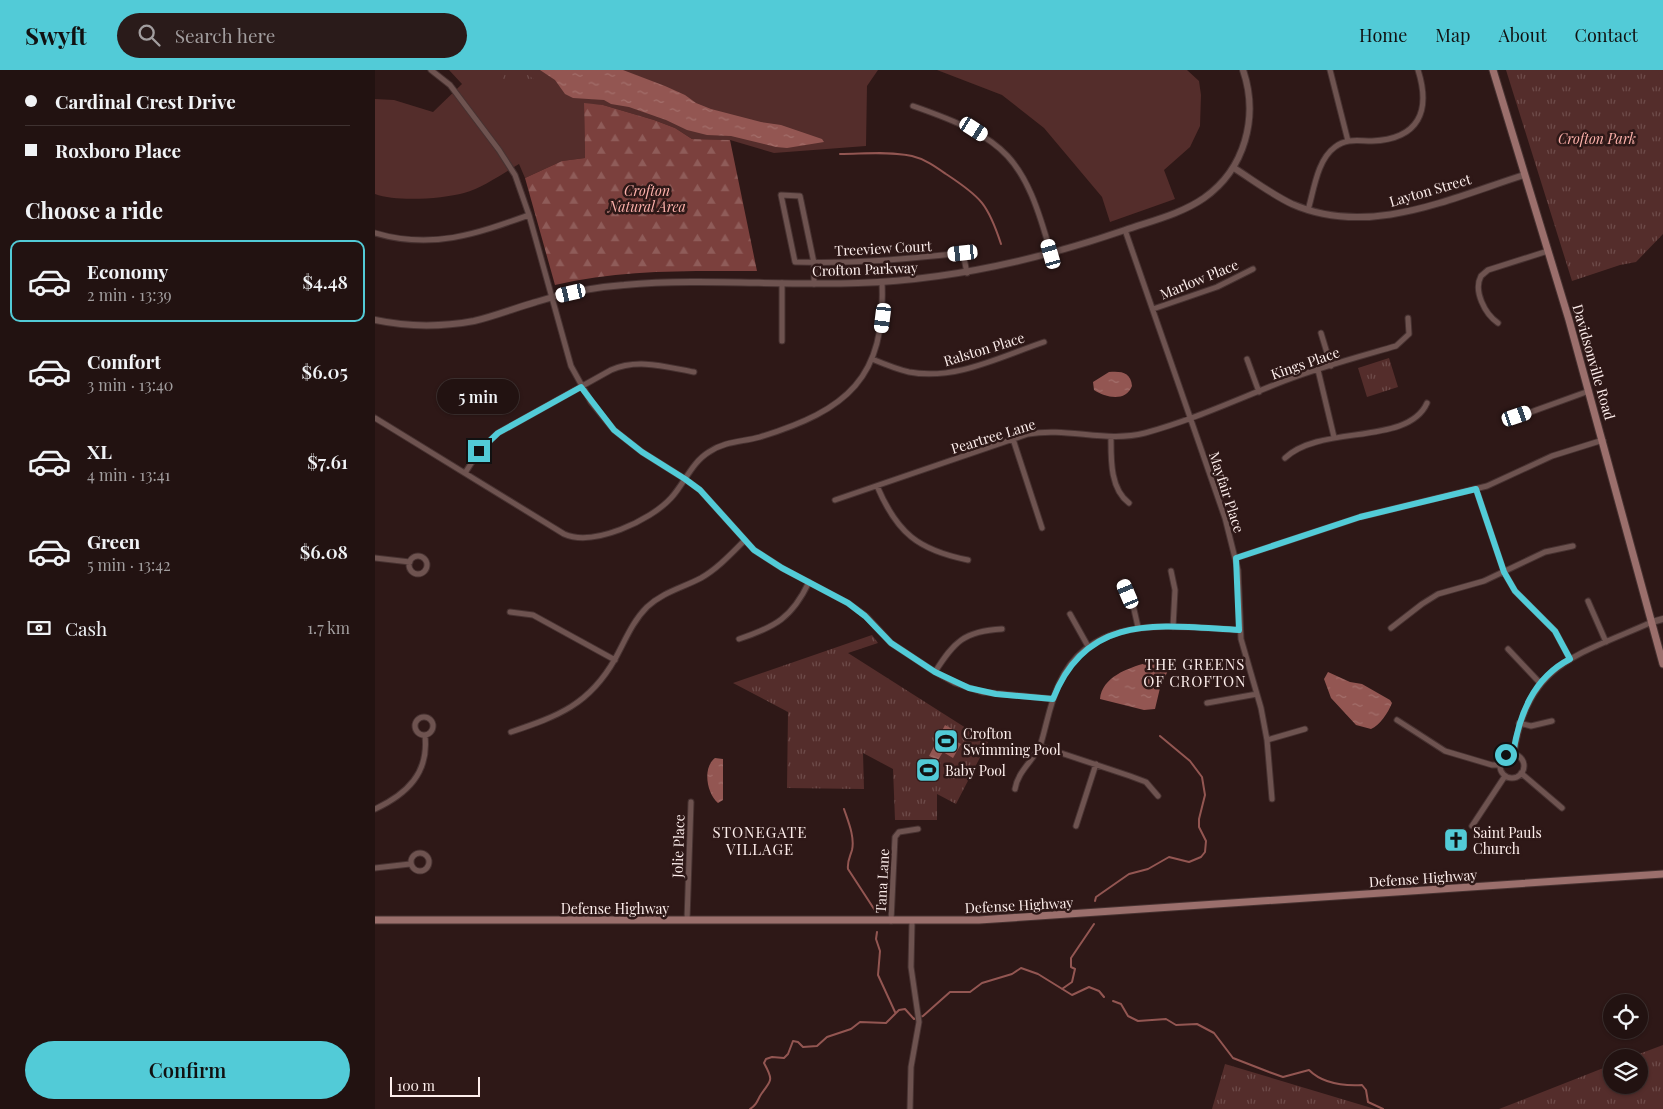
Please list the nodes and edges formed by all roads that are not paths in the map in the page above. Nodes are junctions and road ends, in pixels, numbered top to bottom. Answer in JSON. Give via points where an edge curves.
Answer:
{"nodes":[{"id":1,"x":431,"y":70,"type":"edge"},
{"id":2,"x":1243,"y":70,"type":"edge"},
{"id":3,"x":1329,"y":70,"type":"edge"},
{"id":4,"x":1418,"y":70,"type":"edge"},
{"id":5,"x":1493,"y":70,"type":"edge"},
{"id":6,"x":913,"y":106,"type":"dead end"},
{"id":7,"x":1348,"y":141,"type":"junction"},
{"id":8,"x":1234,"y":168,"type":"junction"},
{"id":9,"x":1524,"y":175,"type":"junction"},
{"id":10,"x":1308,"y":210,"type":"junction"},
{"id":11,"x":529,"y":215,"type":"junction"},
{"id":12,"x":1125,"y":230,"type":"junction"},
{"id":13,"x":375,"y":233,"type":"edge"},
{"id":14,"x":1548,"y":251,"type":"junction"},
{"id":15,"x":1051,"y":254,"type":"junction"},
{"id":16,"x":814,"y":263,"type":"junction"},
{"id":17,"x":1253,"y":269,"type":"dead end"},
{"id":18,"x":967,"y":273,"type":"junction"},
{"id":19,"x":882,"y":282,"type":"junction"},
{"id":20,"x":782,"y":283,"type":"junction"},
{"id":21,"x":815,"y":284,"type":"junction"},
{"id":22,"x":551,"y":298,"type":"junction"},
{"id":23,"x":1153,"y":309,"type":"junction"},
{"id":24,"x":1408,"y":318,"type":"dead end"},
{"id":25,"x":375,"y":320,"type":"edge"},
{"id":26,"x":1498,"y":323,"type":"dead end"},
{"id":27,"x":1321,"y":333,"type":"dead end"},
{"id":28,"x":782,"y":341,"type":"dead end"},
{"id":29,"x":1045,"y":342,"type":"dead end"},
{"id":30,"x":872,"y":359,"type":"junction"},
{"id":31,"x":1247,"y":359,"type":"dead end"},
{"id":32,"x":1331,"y":366,"type":"junction"},
{"id":33,"x":1318,"y":370,"type":"junction"},
{"id":34,"x":694,"y":372,"type":"dead end"},
{"id":35,"x":581,"y":387,"type":"junction"},
{"id":36,"x":1589,"y":391,"type":"junction"},
{"id":37,"x":1259,"y":392,"type":"junction"},
{"id":38,"x":1427,"y":403,"type":"dead end"},
{"id":39,"x":1517,"y":416,"type":"dead end"},
{"id":40,"x":375,"y":418,"type":"edge"},
{"id":41,"x":1190,"y":418,"type":"junction"},
{"id":42,"x":1334,"y":437,"type":"junction"},
{"id":43,"x":1111,"y":438,"type":"junction"},
{"id":44,"x":1013,"y":439,"type":"junction"},
{"id":45,"x":1603,"y":440,"type":"junction"},
{"id":46,"x":1285,"y":458,"type":"dead end"},
{"id":47,"x":465,"y":473,"type":"junction"},
{"id":48,"x":685,"y":479,"type":"junction"},
{"id":49,"x":877,"y":486,"type":"junction"},
{"id":50,"x":1476,"y":489,"type":"junction"},
{"id":51,"x":835,"y":500,"type":"dead end"},
{"id":52,"x":1129,"y":503,"type":"dead end"},
{"id":53,"x":1042,"y":528,"type":"dead end"},
{"id":54,"x":744,"y":541,"type":"junction"},
{"id":55,"x":1573,"y":546,"type":"dead end"},
{"id":56,"x":375,"y":558,"type":"edge"},
{"id":57,"x":1236,"y":558,"type":"junction"},
{"id":58,"x":968,"y":560,"type":"dead end"},
{"id":59,"x":410,"y":562,"type":"dead end"},
{"id":60,"x":1171,"y":571,"type":"dead end"},
{"id":61,"x":1504,"y":572,"type":"junction"},
{"id":62,"x":809,"y":582,"type":"junction"},
{"id":63,"x":1123,"y":582,"type":"dead end"},
{"id":64,"x":1588,"y":601,"type":"dead end"},
{"id":65,"x":511,"y":612,"type":"dead end"},
{"id":66,"x":1070,"y":614,"type":"dead end"},
{"id":67,"x":1663,"y":619,"type":"edge"},
{"id":68,"x":1651,"y":622,"type":"junction"},
{"id":69,"x":1137,"y":627,"type":"junction"},
{"id":70,"x":1173,"y":627,"type":"junction"},
{"id":71,"x":1391,"y":628,"type":"dead end"},
{"id":72,"x":1001,"y":629,"type":"dead end"},
{"id":73,"x":1239,"y":630,"type":"junction"},
{"id":74,"x":739,"y":639,"type":"dead end"},
{"id":75,"x":1607,"y":642,"type":"junction"},
{"id":76,"x":1089,"y":648,"type":"junction"},
{"id":77,"x":1508,"y":649,"type":"dead end"},
{"id":78,"x":1570,"y":659,"type":"junction"},
{"id":79,"x":615,"y":660,"type":"junction"},
{"id":80,"x":1663,"y":661,"type":"edge"},
{"id":81,"x":935,"y":672,"type":"junction"},
{"id":82,"x":1540,"y":683,"type":"junction"},
{"id":83,"x":1257,"y":694,"type":"junction"},
{"id":84,"x":1053,"y":699,"type":"junction"},
{"id":85,"x":1207,"y":703,"type":"dead end"},
{"id":86,"x":1397,"y":720,"type":"dead end"},
{"id":87,"x":1552,"y":721,"type":"dead end"},
{"id":88,"x":1519,"y":723,"type":"junction"},
{"id":89,"x":1305,"y":730,"type":"dead end"},
{"id":90,"x":511,"y":732,"type":"dead end"},
{"id":91,"x":425,"y":736,"type":"dead end"},
{"id":92,"x":1267,"y":740,"type":"junction"},
{"id":93,"x":1040,"y":746,"type":"junction"},
{"id":94,"x":1513,"y":754,"type":"junction"},
{"id":95,"x":1096,"y":764,"type":"junction"},
{"id":96,"x":1500,"y":765,"type":"junction"},
{"id":97,"x":1521,"y":773,"type":"junction"},
{"id":98,"x":1505,"y":776,"type":"junction"},
{"id":99,"x":1015,"y":789,"type":"dead end"},
{"id":100,"x":1158,"y":796,"type":"dead end"},
{"id":101,"x":1272,"y":799,"type":"dead end"},
{"id":102,"x":691,"y":802,"type":"dead end"},
{"id":103,"x":375,"y":808,"type":"edge"},
{"id":104,"x":1562,"y":808,"type":"dead end"},
{"id":105,"x":1076,"y":826,"type":"dead end"},
{"id":106,"x":1472,"y":826,"type":"dead end"},
{"id":107,"x":918,"y":829,"type":"dead end"},
{"id":108,"x":410,"y":864,"type":"dead end"},
{"id":109,"x":375,"y":868,"type":"edge"},
{"id":110,"x":1663,"y":874,"type":"edge"},
{"id":111,"x":375,"y":920,"type":"edge"},
{"id":112,"x":687,"y":920,"type":"junction"},
{"id":113,"x":891,"y":921,"type":"junction"},
{"id":114,"x":912,"y":922,"type":"junction"},
{"id":115,"x":910,"y":1109,"type":"edge"}],
"edges":[{"from":1,"to":11,"type":"street","via":[[450,85],[508,162]]},
{"from":2,"to":8,"type":"street","name":"Crofton Parkway","via":[[1250,123]]},
{"from":3,"to":7,"type":"street"},
{"from":4,"to":7,"type":"street","via":[[1425,96],[1415,124],[1387,139]]},
{"from":5,"to":9,"type":"main road","name":"Davidsonville Road"},
{"from":6,"to":15,"type":"street","via":[[974,129],[1007,155],[1035,198]]},
{"from":7,"to":10,"type":"street","via":[[1335,147],[1326,157]]},
{"from":8,"to":10,"type":"street","name":"Layton Street","via":[[1276,195]]},
{"from":8,"to":12,"type":"street","name":"Crofton Parkway","via":[[1193,205]]},
{"from":9,"to":10,"type":"street","name":"Layton Street","via":[[1387,215],[1339,217]]},
{"from":9,"to":14,"type":"main road","name":"Davidsonville Road"},
{"from":11,"to":13,"type":"street","via":[[444,240],[403,239]]},
{"from":11,"to":22,"type":"street"},
{"from":12,"to":15,"type":"street","name":"Crofton Parkway"},
{"from":12,"to":23,"type":"street","name":"Mayfair Place"},
{"from":14,"to":26,"type":"street","via":[[1489,270],[1481,276],[1478,287],[1486,310]]},
{"from":14,"to":36,"type":"main road","name":"Davidsonville Road"},
{"from":15,"to":18,"type":"street","name":"Crofton Parkway"},
{"from":16,"to":16,"type":"street","via":[[800,196],[781,195],[795,262]]},
{"from":16,"to":18,"type":"street","name":"Treeview Court","via":[[869,262],[963,253]]},
{"from":16,"to":21,"type":"street"},
{"from":17,"to":23,"type":"street","name":"Marlow Place","via":[[1217,287]]},
{"from":18,"to":19,"type":"street","name":"Crofton Parkway"},
{"from":19,"to":21,"type":"street","name":"Crofton Parkway"},
{"from":19,"to":30,"type":"street","via":[[881,328]]},
{"from":20,"to":21,"type":"street","name":"Crofton Parkway"},
{"from":20,"to":22,"type":"street","name":"Crofton Parkway","via":[[624,285]]},
{"from":20,"to":28,"type":"street"},
{"from":22,"to":25,"type":"street","name":"Crofton Parkway","via":[[455,323],[410,325]]},
{"from":22,"to":35,"type":"street","via":[[565,348]]},
{"from":23,"to":41,"type":"street","name":"Mayfair Place"},
{"from":24,"to":32,"type":"street","name":"Kings Place","via":[[1409,334],[1403,342]]},
{"from":27,"to":32,"type":"street"},
{"from":29,"to":30,"type":"street","name":"Ralston Place","via":[[939,374],[911,372]]},
{"from":30,"to":48,"type":"street","via":[[853,387],[829,410],[797,425],[714,448]]},
{"from":31,"to":37,"type":"street"},
{"from":32,"to":33,"type":"street","name":"Kings Place"},
{"from":33,"to":37,"type":"street","name":"Kings Place"},
{"from":33,"to":42,"type":"street"},
{"from":34,"to":35,"type":"street","via":[[630,364],[611,370]]},
{"from":35,"to":47,"type":"street","via":[[491,438]]},
{"from":35,"to":48,"type":"street","via":[[601,415],[627,442]]},
{"from":36,"to":39,"type":"street"},
{"from":36,"to":45,"type":"main road","name":"Davidsonville Road"},
{"from":37,"to":41,"type":"street","name":"Kings Place"},
{"from":38,"to":42,"type":"street","via":[[1424,411],[1415,418],[1393,428]]},
{"from":40,"to":47,"type":"street"},
{"from":41,"to":43,"type":"street","name":"Peartree Lane","via":[[1145,433]]},
{"from":41,"to":57,"type":"street","name":"Mayfair Place"},
{"from":42,"to":46,"type":"street","via":[[1298,447]]},
{"from":43,"to":44,"type":"street","name":"Peartree Lane","via":[[1050,431]]},
{"from":43,"to":52,"type":"street","via":[[1111,464],[1116,484]]},
{"from":44,"to":49,"type":"street","name":"Peartree Lane"},
{"from":44,"to":53,"type":"street"},
{"from":45,"to":50,"type":"street","via":[[1567,450]]},
{"from":45,"to":68,"type":"main road","name":"Davidsonville Road"},
{"from":47,"to":48,"type":"street","via":[[564,534],[579,539],[651,515]]},
{"from":48,"to":54,"type":"street","via":[[700,490]]},
{"from":49,"to":51,"type":"street","name":"Peartree Lane"},
{"from":49,"to":58,"type":"street","via":[[887,510],[913,539],[935,552]]},
{"from":50,"to":57,"type":"street","via":[[1360,517]]},
{"from":50,"to":61,"type":"street"},
{"from":54,"to":62,"type":"street","via":[[764,558]]},
{"from":54,"to":79,"type":"street","via":[[703,576],[647,607],[632,626]]},
{"from":55,"to":61,"type":"street","via":[[1545,552]]},
{"from":56,"to":59,"type":"street"},
{"from":57,"to":73,"type":"street","name":"Mayfair Place"},
{"from":60,"to":70,"type":"street","via":[[1175,590]]},
{"from":61,"to":71,"type":"street","via":[[1439,594]]},
{"from":61,"to":78,"type":"street","via":[[1515,591],[1555,631]]},
{"from":62,"to":74,"type":"street","via":[[787,616],[767,629]]},
{"from":62,"to":81,"type":"street","via":[[857,610],[891,643]]},
{"from":63,"to":69,"type":"street","via":[[1133,605]]},
{"from":64,"to":75,"type":"street"},
{"from":65,"to":79,"type":"street","via":[[533,615]]},
{"from":66,"to":76,"type":"street"},
{"from":67,"to":68,"type":"street"},
{"from":68,"to":75,"type":"street"},
{"from":68,"to":80,"type":"main road","name":"Davidsonville Road"},
{"from":69,"to":70,"type":"street"},
{"from":69,"to":76,"type":"street","via":[[1111,635]]},
{"from":70,"to":73,"type":"street"},
{"from":72,"to":81,"type":"street","via":[[964,637],[949,651]]},
{"from":73,"to":83,"type":"street","name":"Mayfair Place"},
{"from":75,"to":78,"type":"street"},
{"from":76,"to":84,"type":"street","via":[[1069,668]]},
{"from":77,"to":82,"type":"street"},
{"from":78,"to":82,"type":"street"},
{"from":79,"to":90,"type":"street","via":[[591,692],[573,707]]},
{"from":81,"to":84,"type":"street","via":[[982,692]]},
{"from":82,"to":88,"type":"street","via":[[1529,698]]},
{"from":83,"to":85,"type":"street"},
{"from":83,"to":92,"type":"street","name":"Mayfair Place"},
{"from":84,"to":93,"type":"street"},
{"from":86,"to":96,"type":"street","via":[[1445,751]]},
{"from":87,"to":88,"type":"street","via":[[1531,726]]},
{"from":88,"to":94,"type":"street"},
{"from":89,"to":92,"type":"street"},
{"from":91,"to":103,"type":"street","via":[[423,764],[413,784],[396,798]]},
{"from":92,"to":101,"type":"street","name":"Mayfair Place"},
{"from":93,"to":95,"type":"street"},
{"from":93,"to":99,"type":"street","via":[[1019,776]]},
{"from":94,"to":96,"type":"street","via":[[1503,757]]},
{"from":94,"to":97,"type":"street","via":[[1523,761]]},
{"from":95,"to":100,"type":"street","via":[[1145,782]]},
{"from":95,"to":105,"type":"street"},
{"from":96,"to":98,"type":"street"},
{"from":97,"to":98,"type":"street","via":[[1514,777]]},
{"from":97,"to":104,"type":"street"},
{"from":98,"to":106,"type":"street"},
{"from":102,"to":112,"type":"street","name":"Jolie Place"},
{"from":107,"to":113,"type":"street","name":"Tana Lane","via":[[899,832],[895,837]]},
{"from":108,"to":109,"type":"street"},
{"from":110,"to":114,"type":"main road","name":"Defense Highway","via":[[1018,918]]},
{"from":111,"to":112,"type":"main road","name":"Defense Highway"},
{"from":112,"to":113,"type":"main road","name":"Defense Highway"},
{"from":113,"to":114,"type":"main road","name":"Defense Highway"},
{"from":114,"to":115,"type":"street","via":[[911,967],[919,1022],[911,1067]]}]}
